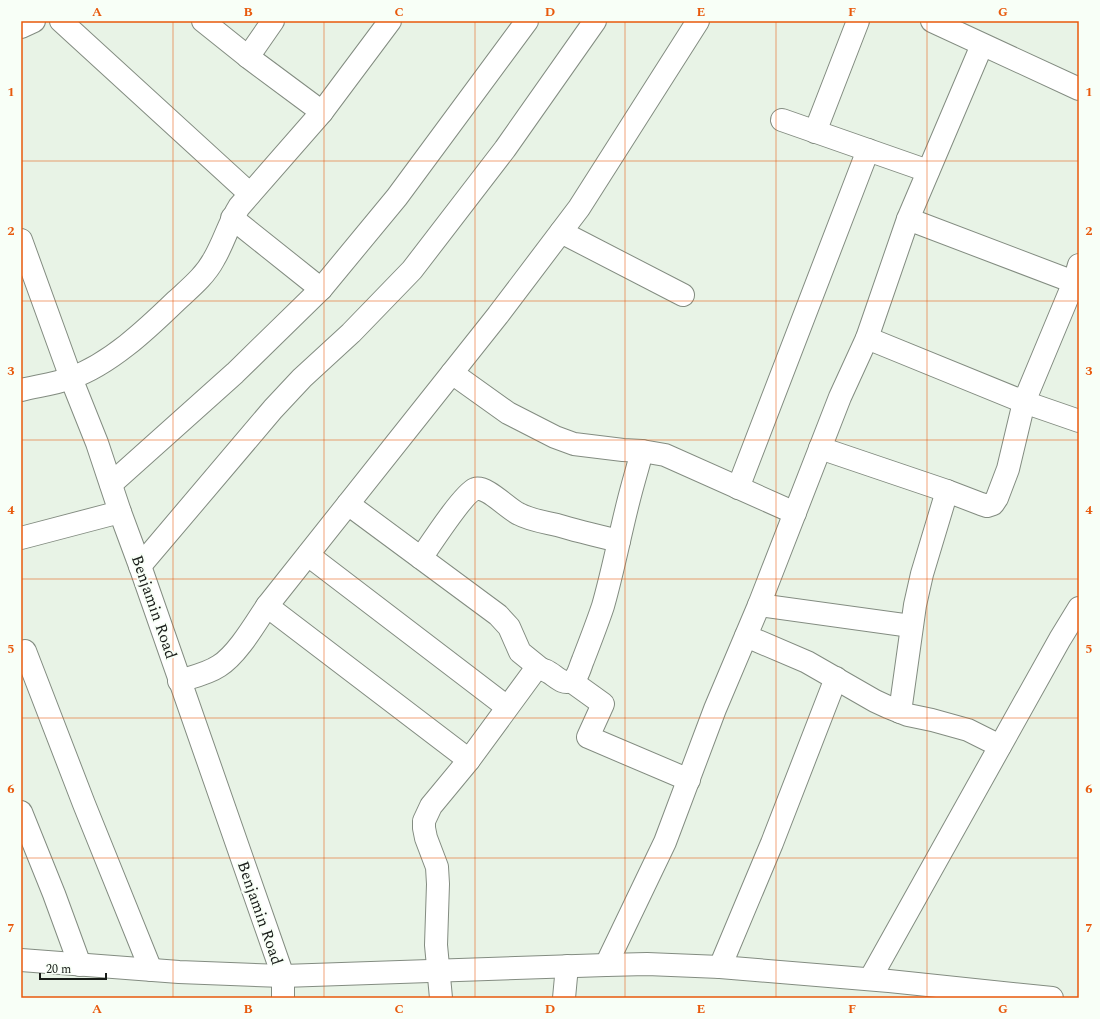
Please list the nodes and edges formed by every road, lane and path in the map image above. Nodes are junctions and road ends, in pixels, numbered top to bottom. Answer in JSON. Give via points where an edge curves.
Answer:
{"nodes":[{"id":1,"x":34,"y":21,"type":"edge"},
{"id":2,"x":61,"y":21,"type":"edge"},
{"id":3,"x":203,"y":21,"type":"edge"},
{"id":4,"x":273,"y":21,"type":"edge"},
{"id":5,"x":390,"y":21,"type":"edge"},
{"id":6,"x":526,"y":21,"type":"edge"},
{"id":7,"x":595,"y":21,"type":"edge"},
{"id":8,"x":698,"y":21,"type":"edge"},
{"id":9,"x":858,"y":21,"type":"edge"},
{"id":10,"x":932,"y":21,"type":"edge"},
{"id":11,"x":21,"y":27,"type":"edge"},
{"id":12,"x":982,"y":45,"type":"junction"},
{"id":13,"x":248,"y":58,"type":"junction"},
{"id":14,"x":1079,"y":89,"type":"edge"},
{"id":15,"x":322,"y":112,"type":"junction"},
{"id":16,"x":782,"y":120,"type":"dead end"},
{"id":17,"x":815,"y":132,"type":"junction"},
{"id":18,"x":868,"y":150,"type":"junction"},
{"id":19,"x":928,"y":171,"type":"junction"},
{"id":20,"x":250,"y":194,"type":"junction"},
{"id":21,"x":232,"y":218,"type":"junction"},
{"id":22,"x":908,"y":219,"type":"junction"},
{"id":23,"x":561,"y":232,"type":"junction"},
{"id":24,"x":21,"y":240,"type":"edge"},
{"id":25,"x":1077,"y":277,"type":"edge"},
{"id":26,"x":321,"y":289,"type":"junction"},
{"id":27,"x":683,"y":295,"type":"dead end"},
{"id":28,"x":867,"y":338,"type":"junction"},
{"id":29,"x":452,"y":373,"type":"junction"},
{"id":30,"x":71,"y":378,"type":"junction"},
{"id":31,"x":21,"y":390,"type":"edge"},
{"id":32,"x":1024,"y":402,"type":"junction"},
{"id":33,"x":1079,"y":421,"type":"edge"},
{"id":34,"x":820,"y":448,"type":"junction"},
{"id":35,"x":642,"y":451,"type":"junction"},
{"id":36,"x":112,"y":484,"type":"junction"},
{"id":37,"x":738,"y":488,"type":"junction"},
{"id":38,"x":947,"y":491,"type":"junction"},
{"id":39,"x":348,"y":504,"type":"junction"},
{"id":40,"x":120,"y":512,"type":"junction"},
{"id":41,"x":795,"y":513,"type":"junction"},
{"id":42,"x":21,"y":538,"type":"edge"},
{"id":43,"x":619,"y":541,"type":"junction"},
{"id":44,"x":308,"y":555,"type":"junction"},
{"id":45,"x":421,"y":558,"type":"junction"},
{"id":46,"x":140,"y":566,"type":"junction"},
{"id":47,"x":759,"y":604,"type":"junction"},
{"id":48,"x":267,"y":606,"type":"junction"},
{"id":49,"x":1079,"y":608,"type":"edge"},
{"id":50,"x":911,"y":626,"type":"junction"},
{"id":51,"x":746,"y":636,"type":"junction"},
{"id":52,"x":25,"y":651,"type":"dead end"},
{"id":53,"x":541,"y":669,"type":"junction"},
{"id":54,"x":836,"y":678,"type":"junction"},
{"id":55,"x":179,"y":681,"type":"junction"},
{"id":56,"x":571,"y":681,"type":"junction"},
{"id":57,"x":507,"y":708,"type":"junction"},
{"id":58,"x":900,"y":712,"type":"junction"},
{"id":59,"x":1000,"y":746,"type":"junction"},
{"id":60,"x":469,"y":760,"type":"junction"},
{"id":61,"x":689,"y":780,"type":"junction"},
{"id":62,"x":21,"y":812,"type":"edge"},
{"id":63,"x":21,"y":960,"type":"edge"},
{"id":64,"x":80,"y":965,"type":"junction"},
{"id":65,"x":606,"y":965,"type":"junction"},
{"id":66,"x":567,"y":966,"type":"junction"},
{"id":67,"x":720,"y":966,"type":"junction"},
{"id":68,"x":151,"y":970,"type":"junction"},
{"id":69,"x":437,"y":970,"type":"junction"},
{"id":70,"x":283,"y":976,"type":"junction"},
{"id":71,"x":870,"y":979,"type":"junction"},
{"id":72,"x":986,"y":995,"type":"edge"},
{"id":73,"x":283,"y":998,"type":"edge"},
{"id":74,"x":441,"y":998,"type":"edge"},
{"id":75,"x":564,"y":998,"type":"edge"},
{"id":76,"x":1052,"y":998,"type":"edge"}],
"edges":[{"from":1,"to":11,"type":"street"},
{"from":2,"to":20,"type":"street"},
{"from":3,"to":13,"type":"street"},
{"from":4,"to":13,"type":"street"},
{"from":5,"to":15,"type":"street"},
{"from":6,"to":26,"type":"street","via":[[397,197]]},
{"from":7,"to":46,"type":"street","via":[[505,150],[412,270],[273,409]]},
{"from":8,"to":23,"type":"street","via":[[579,208]]},
{"from":9,"to":17,"type":"street"},
{"from":10,"to":12,"type":"street"},
{"from":12,"to":14,"type":"street"},
{"from":12,"to":19,"type":"street"},
{"from":13,"to":15,"type":"street"},
{"from":15,"to":20,"type":"street"},
{"from":16,"to":17,"type":"street"},
{"from":17,"to":18,"type":"street"},
{"from":18,"to":19,"type":"street"},
{"from":18,"to":37,"type":"street"},
{"from":19,"to":22,"type":"street"},
{"from":20,"to":21,"type":"street"},
{"from":21,"to":26,"type":"street"},
{"from":21,"to":30,"type":"street","via":[[214,259],[200,278],[158,319],[120,350],[98,365]]},
{"from":22,"to":25,"type":"street"},
{"from":22,"to":28,"type":"street"},
{"from":23,"to":27,"type":"street"},
{"from":23,"to":29,"type":"street"},
{"from":24,"to":30,"type":"street","name":"Benjamin Road"},
{"from":25,"to":32,"type":"street"},
{"from":26,"to":36,"type":"street","via":[[235,373]]},
{"from":28,"to":32,"type":"street"},
{"from":28,"to":34,"type":"street"},
{"from":29,"to":35,"type":"street","via":[[508,412],[555,437],[574,444]]},
{"from":29,"to":39,"type":"street"},
{"from":30,"to":31,"type":"street"},
{"from":30,"to":36,"type":"street","name":"Benjamin Road"},
{"from":32,"to":33,"type":"street"},
{"from":32,"to":38,"type":"street","via":[[1008,469],[993,504],[988,506]]},
{"from":34,"to":38,"type":"street"},
{"from":34,"to":41,"type":"street"},
{"from":35,"to":37,"type":"street","via":[[665,455]]},
{"from":35,"to":43,"type":"street"},
{"from":36,"to":40,"type":"street","name":"Benjamin Road"},
{"from":37,"to":41,"type":"street"},
{"from":38,"to":50,"type":"street","via":[[922,574]]},
{"from":39,"to":44,"type":"street"},
{"from":39,"to":45,"type":"street"},
{"from":40,"to":42,"type":"street"},
{"from":40,"to":46,"type":"street","name":"Benjamin Road"},
{"from":41,"to":47,"type":"street"},
{"from":43,"to":45,"type":"street","via":[[520,515],[479,488],[474,489],[460,503]]},
{"from":43,"to":56,"type":"street","via":[[603,606],[577,674]]},
{"from":44,"to":48,"type":"street"},
{"from":44,"to":57,"type":"street"},
{"from":45,"to":53,"type":"street","via":[[498,615],[509,627],[520,652]]},
{"from":46,"to":55,"type":"street","name":"Benjamin Road"},
{"from":47,"to":50,"type":"street"},
{"from":47,"to":51,"type":"street"},
{"from":48,"to":55,"type":"street","via":[[226,662],[209,672]]},
{"from":48,"to":60,"type":"street"},
{"from":49,"to":59,"type":"street"},
{"from":50,"to":58,"type":"street"},
{"from":51,"to":54,"type":"street","via":[[807,662]]},
{"from":51,"to":61,"type":"street"},
{"from":52,"to":68,"type":"street"},
{"from":53,"to":56,"type":"street","via":[[564,682]]},
{"from":53,"to":57,"type":"street","via":[[532,673]]},
{"from":54,"to":58,"type":"street","via":[[875,701]]},
{"from":54,"to":67,"type":"street","via":[[772,843]]},
{"from":55,"to":70,"type":"street","name":"Benjamin Road"},
{"from":56,"to":61,"type":"street","via":[[603,704],[588,737]]},
{"from":57,"to":60,"type":"street"},
{"from":58,"to":59,"type":"street","via":[[968,730]]},
{"from":59,"to":71,"type":"street"},
{"from":60,"to":69,"type":"street","via":[[431,806],[424,821],[426,838],[437,866]]},
{"from":61,"to":65,"type":"street","via":[[665,842]]},
{"from":62,"to":64,"type":"street"},
{"from":63,"to":64,"type":"street"},
{"from":64,"to":68,"type":"street"},
{"from":65,"to":66,"type":"street"},
{"from":65,"to":67,"type":"street"},
{"from":66,"to":69,"type":"street"},
{"from":66,"to":75,"type":"street"},
{"from":67,"to":71,"type":"street"},
{"from":68,"to":70,"type":"street"},
{"from":69,"to":70,"type":"street"},
{"from":69,"to":74,"type":"street"},
{"from":70,"to":73,"type":"street","name":"Benjamin Road"},
{"from":71,"to":72,"type":"street"},
{"from":72,"to":76,"type":"street"}]}
